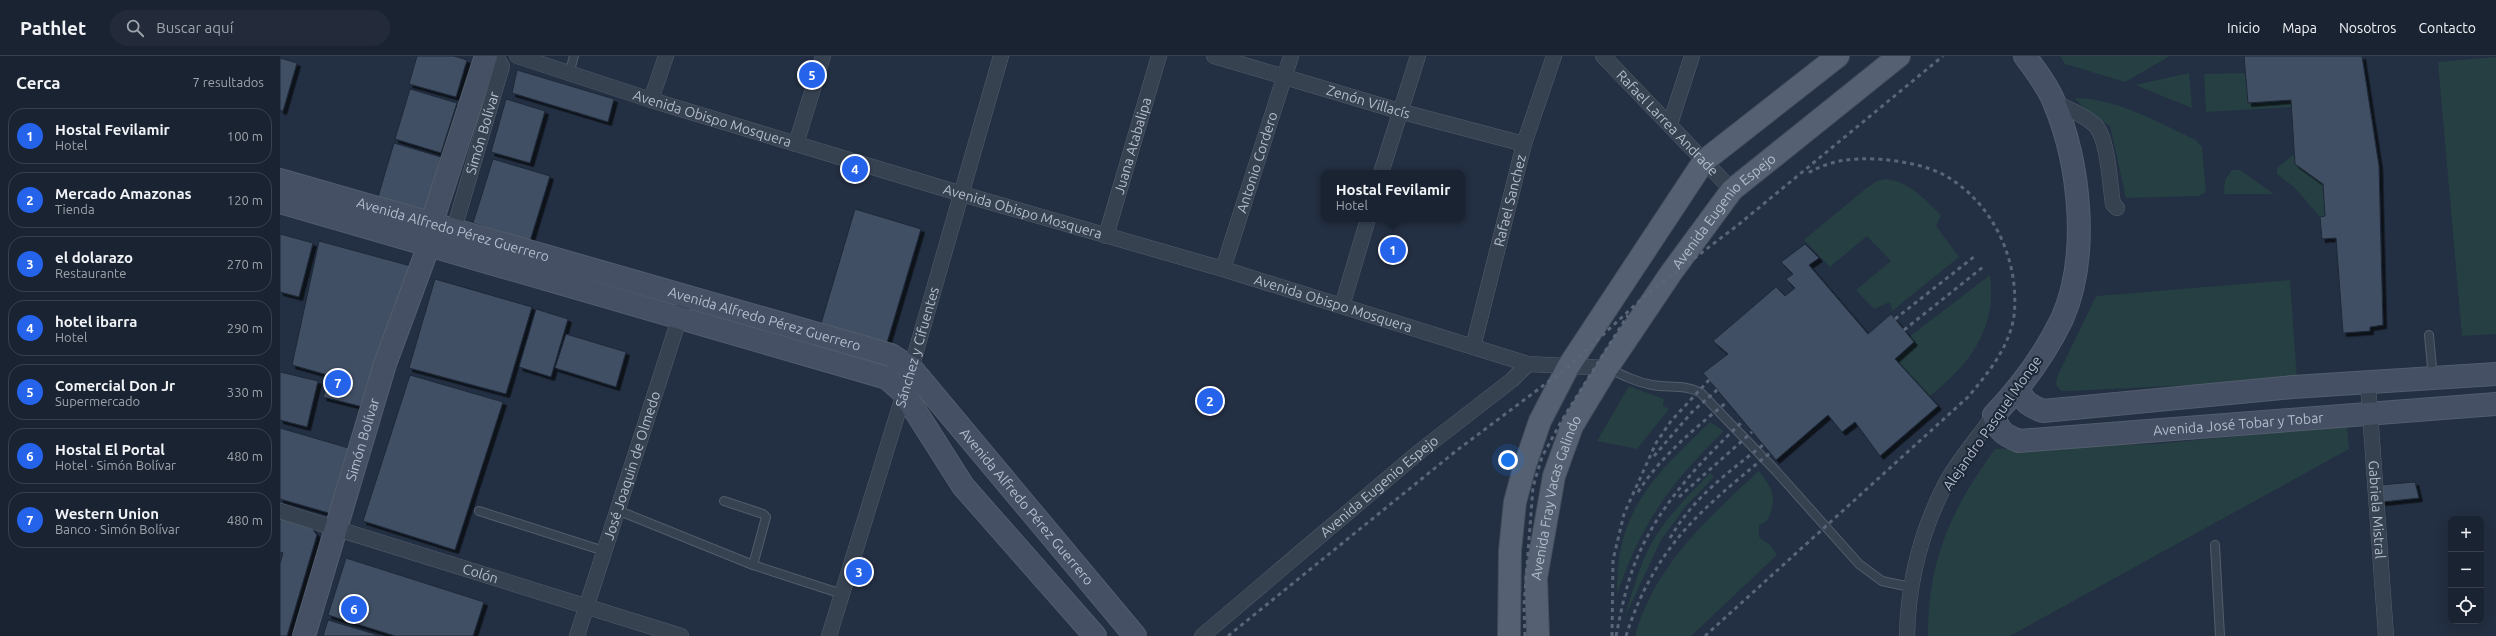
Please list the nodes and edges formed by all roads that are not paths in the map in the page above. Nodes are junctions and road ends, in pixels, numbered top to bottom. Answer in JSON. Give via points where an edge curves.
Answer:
{"nodes":[{"id":1,"x":486,"y":56,"type":"edge"},
{"id":2,"x":496,"y":56,"type":"edge"},
{"id":3,"x":518,"y":56,"type":"edge"},
{"id":4,"x":574,"y":56,"type":"edge"},
{"id":5,"x":666,"y":56,"type":"edge"},
{"id":6,"x":823,"y":56,"type":"edge"},
{"id":7,"x":1001,"y":56,"type":"edge"},
{"id":8,"x":1159,"y":56,"type":"edge"},
{"id":9,"x":1214,"y":56,"type":"edge"},
{"id":10,"x":1291,"y":56,"type":"edge"},
{"id":11,"x":1418,"y":56,"type":"edge"},
{"id":12,"x":1554,"y":56,"type":"edge"},
{"id":13,"x":1603,"y":56,"type":"edge"},
{"id":14,"x":1692,"y":56,"type":"edge"},
{"id":15,"x":1838,"y":56,"type":"edge"},
{"id":16,"x":1899,"y":56,"type":"edge"},
{"id":17,"x":2025,"y":56,"type":"edge"},
{"id":18,"x":569,"y":74,"type":"junction"},
{"id":19,"x":1285,"y":76,"type":"junction"},
{"id":20,"x":652,"y":100,"type":"junction"},
{"id":21,"x":2054,"y":102,"type":"junction"},
{"id":22,"x":1399,"y":111,"type":"junction"},
{"id":23,"x":1670,"y":124,"type":"junction"},
{"id":24,"x":796,"y":144,"type":"junction"},
{"id":25,"x":1524,"y":144,"type":"junction"},
{"id":26,"x":1704,"y":161,"type":"junction"},
{"id":27,"x":1382,"y":170,"type":"edge"},
{"id":28,"x":280,"y":180,"type":"edge"},
{"id":29,"x":1732,"y":190,"type":"junction"},
{"id":30,"x":962,"y":194,"type":"junction"},
{"id":31,"x":280,"y":202,"type":"edge"},
{"id":32,"x":2118,"y":208,"type":"dead end"},
{"id":33,"x":432,"y":222,"type":"junction"},
{"id":34,"x":1367,"y":222,"type":"edge"},
{"id":35,"x":454,"y":229,"type":"junction"},
{"id":36,"x":1106,"y":236,"type":"junction"},
{"id":37,"x":429,"y":245,"type":"junction"},
{"id":38,"x":1223,"y":269,"type":"junction"},
{"id":39,"x":686,"y":296,"type":"junction"},
{"id":40,"x":1342,"y":306,"type":"junction"},
{"id":41,"x":679,"y":318,"type":"junction"},
{"id":42,"x":2429,"y":335,"type":"dead end"},
{"id":43,"x":1473,"y":347,"type":"junction"},
{"id":44,"x":1528,"y":364,"type":"junction"},
{"id":45,"x":1568,"y":367,"type":"junction"},
{"id":46,"x":911,"y":368,"type":"junction"},
{"id":47,"x":1607,"y":368,"type":"junction"},
{"id":48,"x":2496,"y":374,"type":"edge"},
{"id":49,"x":2433,"y":378,"type":"junction"},
{"id":50,"x":2368,"y":384,"type":"junction"},
{"id":51,"x":2019,"y":389,"type":"junction"},
{"id":52,"x":904,"y":393,"type":"junction"},
{"id":53,"x":2496,"y":404,"type":"edge"},
{"id":54,"x":2368,"y":414,"type":"junction"},
{"id":55,"x":1994,"y":415,"type":"junction"},
{"id":56,"x":724,"y":501,"type":"dead end"},
{"id":57,"x":617,"y":510,"type":"junction"},
{"id":58,"x":280,"y":511,"type":"edge"},
{"id":59,"x":479,"y":511,"type":"dead end"},
{"id":60,"x":338,"y":529,"type":"junction"},
{"id":61,"x":2215,"y":545,"type":"dead end"},
{"id":62,"x":604,"y":551,"type":"junction"},
{"id":63,"x":754,"y":564,"type":"junction"},
{"id":64,"x":1910,"y":587,"type":"junction"},
{"id":65,"x":842,"y":594,"type":"junction"},
{"id":66,"x":586,"y":606,"type":"junction"},
{"id":67,"x":304,"y":636,"type":"edge"},
{"id":68,"x":577,"y":636,"type":"edge"},
{"id":69,"x":681,"y":636,"type":"edge"},
{"id":70,"x":829,"y":636,"type":"edge"},
{"id":71,"x":1094,"y":636,"type":"edge"},
{"id":72,"x":1135,"y":636,"type":"edge"},
{"id":73,"x":1202,"y":636,"type":"edge"},
{"id":74,"x":1509,"y":636,"type":"edge"},
{"id":75,"x":1538,"y":636,"type":"edge"},
{"id":76,"x":1907,"y":636,"type":"edge"},
{"id":77,"x":2220,"y":636,"type":"edge"},
{"id":78,"x":2386,"y":636,"type":"edge"}],
"edges":[{"from":1,"to":33,"type":"street","name":"Simón Bolívar"},
{"from":2,"to":35,"type":"street","name":"Simón Bolívar","via":[[502,66]]},
{"from":3,"to":18,"type":"street","name":"Avenida Obispo Mosquera"},
{"from":4,"to":18,"type":"lane"},
{"from":5,"to":20,"type":"street"},
{"from":6,"to":24,"type":"street"},
{"from":7,"to":30,"type":"street","name":"Sánchez y Cifuentes"},
{"from":8,"to":36,"type":"street","name":"Juana Atabalipa"},
{"from":9,"to":19,"type":"street","name":"Zenón Villacís"},
{"from":10,"to":19,"type":"street","name":"Antonio Cordero"},
{"from":11,"to":22,"type":"street"},
{"from":12,"to":25,"type":"street","name":"Rafael Sanchez"},
{"from":13,"to":23,"type":"street","name":"Rafael Larrea Andrade"},
{"from":14,"to":23,"type":"street"},
{"from":15,"to":26,"type":"main road"},
{"from":16,"to":29,"type":"main road","name":"Avenida Eugenio Espejo"},
{"from":17,"to":21,"type":"street","name":"Alejandro Pasquel Monge"},
{"from":18,"to":20,"type":"street","name":"Avenida Obispo Mosquera"},
{"from":19,"to":22,"type":"street","name":"Zenón Villacís"},
{"from":19,"to":38,"type":"street","name":"Antonio Cordero"},
{"from":20,"to":24,"type":"street","name":"Avenida Obispo Mosquera"},
{"from":21,"to":32,"type":"street","via":[[2096,126],[2102,138],[2113,204]]},
{"from":21,"to":51,"type":"street","name":"Alejandro Pasquel Monge","via":[[2071,156],[2078,202],[2077,269],[2062,318]]},
{"from":22,"to":25,"type":"street","name":"Zenón Villacís"},
{"from":22,"to":27,"type":"street"},
{"from":23,"to":26,"type":"street","name":"Rafael Larrea Andrade"},
{"from":24,"to":30,"type":"street","name":"Avenida Obispo Mosquera"},
{"from":25,"to":43,"type":"street","name":"Rafael Sanchez"},
{"from":26,"to":29,"type":"street","name":"Rafael Larrea Andrade"},
{"from":26,"to":45,"type":"main road"},
{"from":28,"to":33,"type":"street","name":"Avenida Alfredo Pérez Guerrero"},
{"from":29,"to":47,"type":"main road","name":"Avenida Eugenio Espejo","via":[[1671,273]]},
{"from":30,"to":36,"type":"street","name":"Avenida Obispo Mosquera"},
{"from":30,"to":46,"type":"street","name":"Sánchez y Cifuentes"},
{"from":31,"to":37,"type":"street","name":"Avenida Alfredo Pérez Guerrero"},
{"from":33,"to":35,"type":"street","name":"Avenida Alfredo Pérez Guerrero"},
{"from":33,"to":37,"type":"street","name":"Simón Bolívar"},
{"from":34,"to":40,"type":"street"},
{"from":35,"to":37,"type":"street"},
{"from":35,"to":39,"type":"street","name":"Avenida Alfredo Pérez Guerrero"},
{"from":36,"to":38,"type":"street","name":"Avenida Obispo Mosquera"},
{"from":37,"to":41,"type":"street","name":"Avenida Alfredo Pérez Guerrero"},
{"from":37,"to":60,"type":"street","name":"Simón Bolívar","via":[[385,364]]},
{"from":38,"to":40,"type":"street","name":"Avenida Obispo Mosquera"},
{"from":39,"to":41,"type":"street","name":"José Joaquin de Olmedo"},
{"from":39,"to":46,"type":"street","name":"Avenida Alfredo Pérez Guerrero","via":[[890,355]]},
{"from":40,"to":43,"type":"street","name":"Avenida Obispo Mosquera"},
{"from":41,"to":52,"type":"street","name":"Avenida Alfredo Pérez Guerrero","via":[[887,378]]},
{"from":41,"to":57,"type":"street","name":"José Joaquin de Olmedo"},
{"from":42,"to":49,"type":"lane"},
{"from":43,"to":44,"type":"street","name":"Avenida Obispo Mosquera"},
{"from":44,"to":45,"type":"street"},
{"from":44,"to":73,"type":"street","name":"Avenida Eugenio Espejo","via":[[1512,380],[1419,452]]},
{"from":45,"to":47,"type":"street"},
{"from":45,"to":74,"type":"main road","via":[[1540,421],[1515,502],[1510,551]]},
{"from":46,"to":52,"type":"street","name":"Sánchez y Cifuentes"},
{"from":46,"to":72,"type":"street","name":"Avenida Alfredo Pérez Guerrero"},
{"from":47,"to":64,"type":"lane","via":[[1632,380],[1653,385],[1692,388],[1701,393],[1776,471],[1858,564],[1882,581]]},
{"from":47,"to":75,"type":"main road","name":"Avenida Fray Vacas Galindo","via":[[1572,426],[1554,476],[1536,578]]},
{"from":48,"to":49,"type":"street"},
{"from":49,"to":50,"type":"street"},
{"from":50,"to":51,"type":"street","via":[[2293,387],[2043,411],[2029,405],[2022,398]]},
{"from":50,"to":54,"type":"street","name":"Gabriela Mistral"},
{"from":51,"to":55,"type":"street","name":"Alejandro Pasquel Monge"},
{"from":52,"to":65,"type":"street","name":"Sánchez y Cifuentes"},
{"from":52,"to":71,"type":"street","name":"Avenida Alfredo Pérez Guerrero","via":[[963,486]]},
{"from":53,"to":54,"type":"street","name":"Avenida José Tobar y Tobar"},
{"from":54,"to":55,"type":"street","name":"Avenida José Tobar y Tobar","via":[[2019,441],[2004,435],[1997,427]]},
{"from":54,"to":78,"type":"street","name":"Gabriela Mistral"},
{"from":55,"to":64,"type":"street","name":"Alejandro Pasquel Monge","via":[[1947,482],[1929,519]]},
{"from":56,"to":63,"type":"lane","via":[[766,517]]},
{"from":57,"to":62,"type":"street","name":"José Joaquin de Olmedo"},
{"from":57,"to":63,"type":"lane"},
{"from":58,"to":60,"type":"street","name":"Colón"},
{"from":59,"to":62,"type":"lane"},
{"from":60,"to":66,"type":"street","name":"Colón"},
{"from":60,"to":67,"type":"street","name":"Simón Bolívar"},
{"from":61,"to":77,"type":"lane"},
{"from":62,"to":66,"type":"street","name":"José Joaquin de Olmedo"},
{"from":63,"to":65,"type":"lane"},
{"from":64,"to":76,"type":"street","name":"Alejandro Pasquel Monge"},
{"from":65,"to":70,"type":"street","name":"Sánchez y Cifuentes"},
{"from":66,"to":68,"type":"street","name":"José Joaquin de Olmedo"},
{"from":66,"to":69,"type":"street","name":"Colón"}]}
